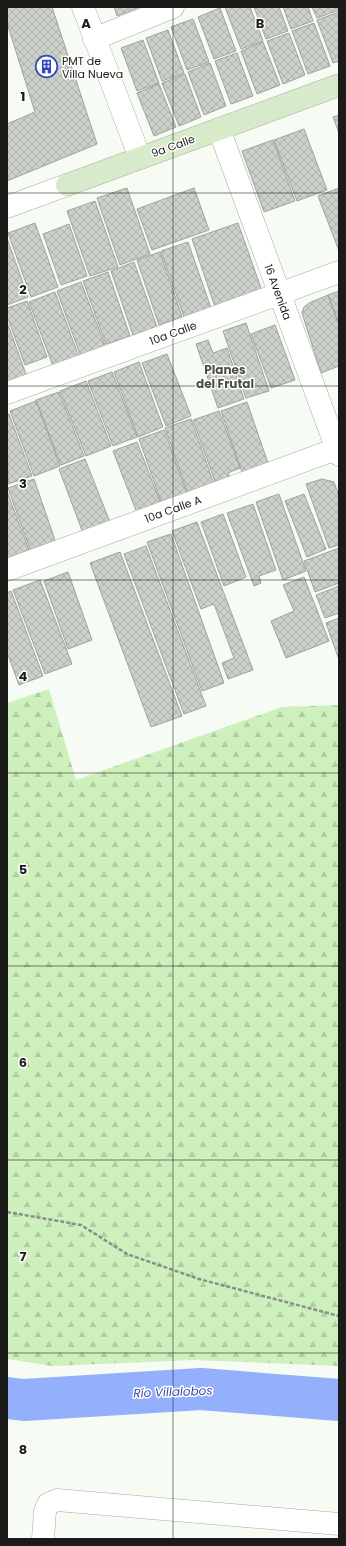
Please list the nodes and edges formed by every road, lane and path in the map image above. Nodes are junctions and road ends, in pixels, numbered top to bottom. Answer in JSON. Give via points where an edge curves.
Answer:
{"nodes":[{"id":1,"x":83,"y":7,"type":"edge"},
{"id":2,"x":173,"y":7,"type":"edge"},
{"id":3,"x":94,"y":39,"type":"junction"},
{"id":4,"x":339,"y":85,"type":"edge"},
{"id":5,"x":219,"y":129,"type":"junction"},
{"id":6,"x":140,"y":158,"type":"junction"},
{"id":7,"x":7,"y":207,"type":"edge"},
{"id":8,"x":339,"y":272,"type":"edge"},
{"id":9,"x":279,"y":294,"type":"junction"},
{"id":10,"x":7,"y":393,"type":"edge"},
{"id":11,"x":338,"y":451,"type":"edge"},
{"id":12,"x":7,"y":570,"type":"edge"},
{"id":13,"x":7,"y":1212,"type":"edge"},
{"id":14,"x":339,"y":1316,"type":"edge"},
{"id":15,"x":339,"y":1524,"type":"edge"},
{"id":16,"x":42,"y":1539,"type":"edge"}],
"edges":[{"from":1,"to":3,"type":"street"},
{"from":2,"to":3,"type":"street"},
{"from":3,"to":6,"type":"street"},
{"from":4,"to":5,"type":"street","name":"9a Calle"},
{"from":5,"to":6,"type":"street","name":"9a Calle"},
{"from":5,"to":9,"type":"street","name":"16 Avenida"},
{"from":6,"to":7,"type":"street","name":"9a Calle"},
{"from":8,"to":9,"type":"street","name":"10a Calle"},
{"from":9,"to":10,"type":"street","name":"10a Calle"},
{"from":9,"to":11,"type":"street","name":"16 Avenida"},
{"from":11,"to":12,"type":"street","name":"10a Calle A"},
{"from":13,"to":14,"type":"path","via":[[81,1225],[127,1254],[199,1278]]},
{"from":15,"to":16,"type":"street","via":[[57,1500],[48,1504],[45,1511]]}]}
